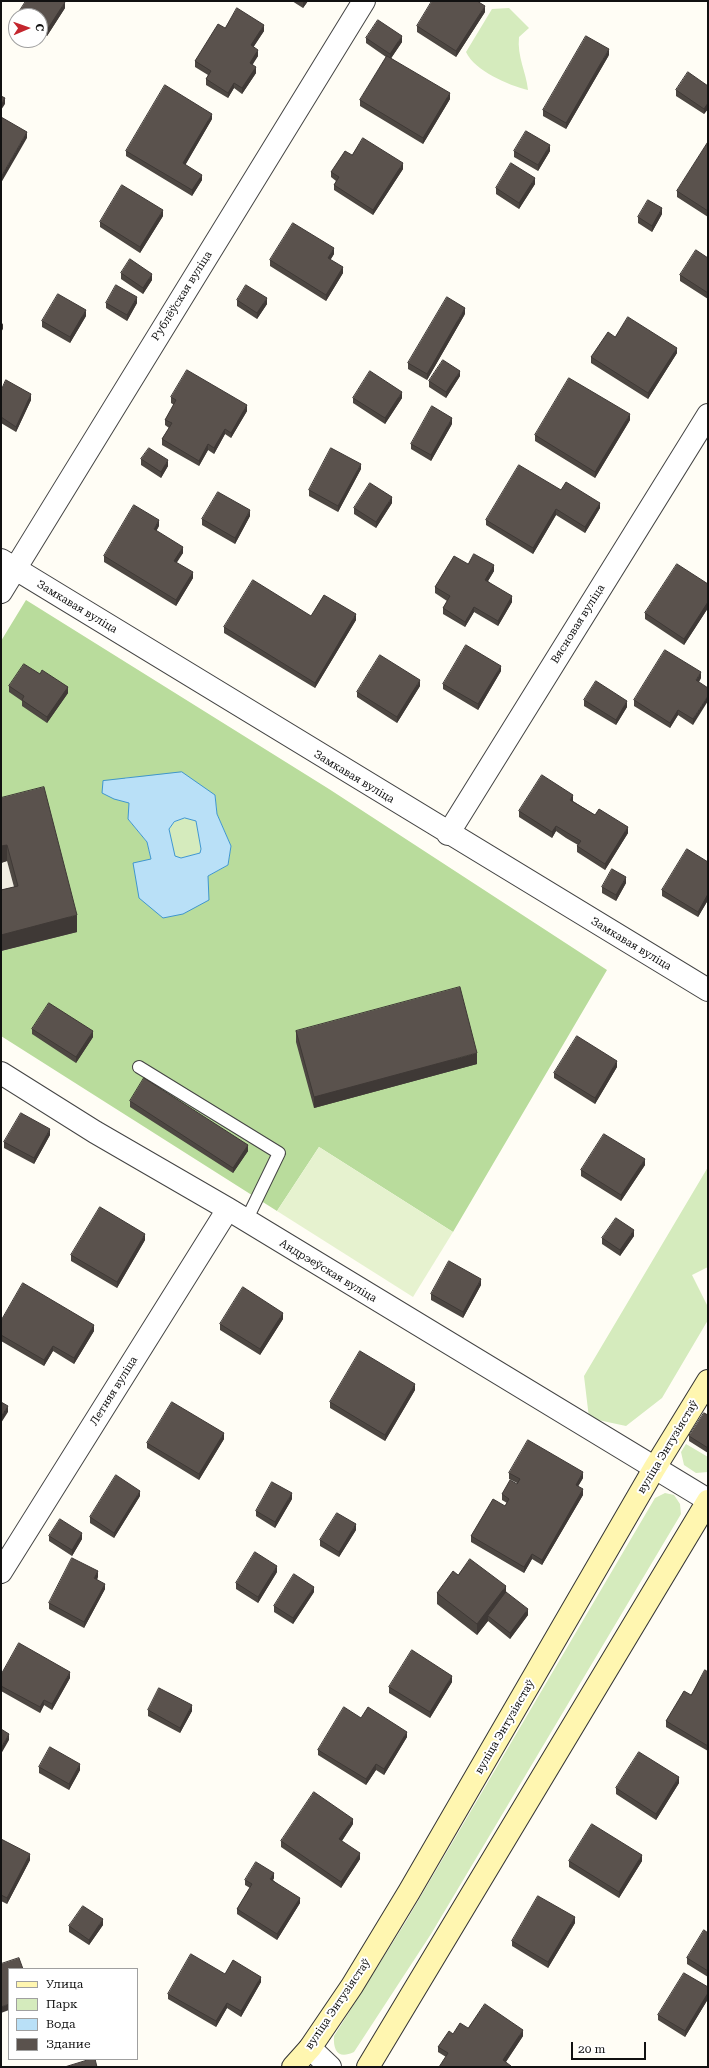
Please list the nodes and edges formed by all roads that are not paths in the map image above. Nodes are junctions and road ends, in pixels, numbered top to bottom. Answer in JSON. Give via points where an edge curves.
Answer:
{"nodes":[{"id":1,"x":364,"y":1,"type":"edge"},
{"id":2,"x":708,"y":415,"type":"edge"},
{"id":3,"x":8,"y":565,"type":"edge"},
{"id":4,"x":1,"y":592,"type":"edge"},
{"id":5,"x":448,"y":834,"type":"junction"},
{"id":6,"x":708,"y":990,"type":"edge"},
{"id":7,"x":139,"y":1067,"type":"dead end"},
{"id":8,"x":1,"y":1073,"type":"edge"},
{"id":9,"x":228,"y":1209,"type":"junction"},
{"id":10,"x":246,"y":1221,"type":"junction"},
{"id":11,"x":708,"y":1381,"type":"edge"},
{"id":12,"x":654,"y":1469,"type":"junction"},
{"id":13,"x":708,"y":1500,"type":"edge"},
{"id":14,"x":1,"y":1572,"type":"edge"},
{"id":15,"x":310,"y":2048,"type":"junction"},
{"id":16,"x":293,"y":2067,"type":"edge"},
{"id":17,"x":330,"y":2067,"type":"edge"},
{"id":18,"x":368,"y":2067,"type":"edge"}],
"edges":[{"from":1,"to":3,"type":"street","name":"Рублёўская вуліца"},
{"from":2,"to":5,"type":"street","name":"Вясновая вуліца"},
{"from":3,"to":4,"type":"street","name":"Рублёўская вуліца"},
{"from":3,"to":5,"type":"street","name":"Замкавая вуліца"},
{"from":5,"to":6,"type":"street","name":"Замкавая вуліца"},
{"from":7,"to":10,"type":"lane","via":[[279,1153]]},
{"from":8,"to":9,"type":"street","name":"Андрэеўская вуліца","via":[[95,1132]]},
{"from":9,"to":10,"type":"street","name":"Андрэеўская вуліца"},
{"from":9,"to":14,"type":"street","name":"Летняя вуліца"},
{"from":10,"to":12,"type":"street","name":"Андрэеўская вуліца"},
{"from":11,"to":12,"type":"street","name":"вуліца Энтузіястаў"},
{"from":12,"to":13,"type":"street","name":"Андрэеўская вуліца"},
{"from":12,"to":15,"type":"street","name":"вуліца Энтузіястаў","via":[[409,1892],[352,1986]]},
{"from":13,"to":18,"type":"street"},
{"from":15,"to":16,"type":"street","name":"вуліца Энтузіястаў"},
{"from":15,"to":17,"type":"street"}]}
